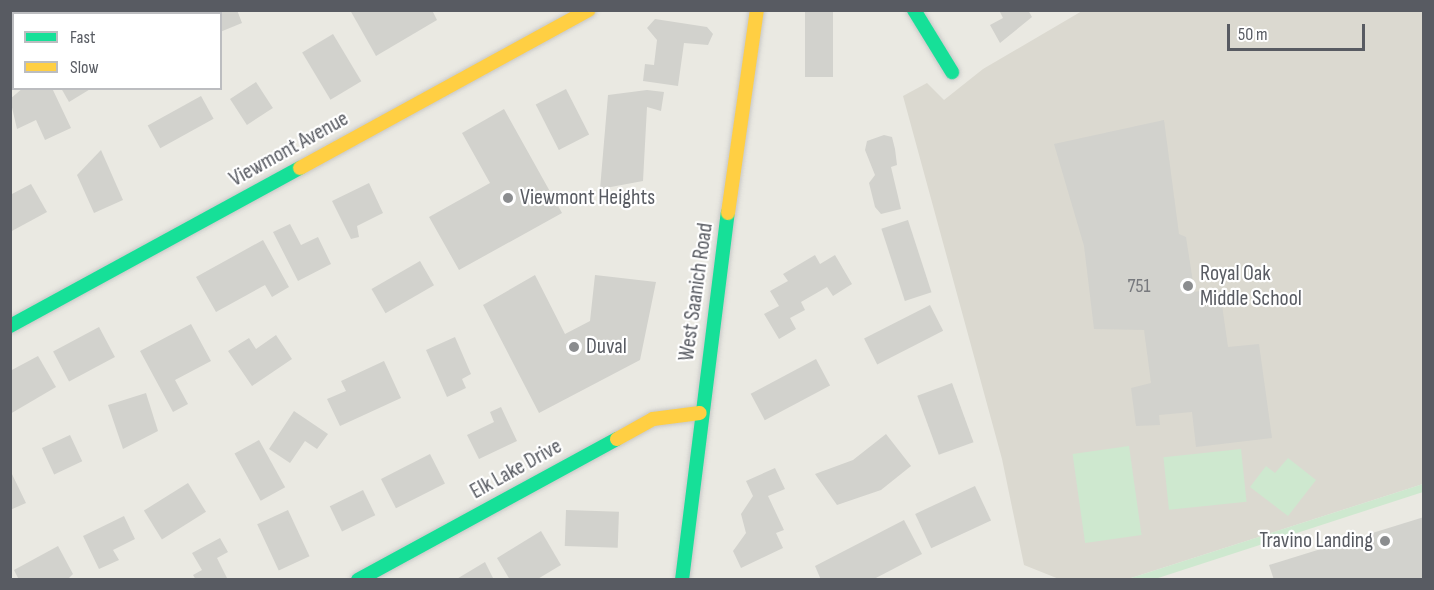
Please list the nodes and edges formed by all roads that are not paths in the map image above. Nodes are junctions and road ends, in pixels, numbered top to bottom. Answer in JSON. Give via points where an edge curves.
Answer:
{"nodes":[{"id":1,"x":589,"y":10,"type":"edge"},
{"id":2,"x":757,"y":10,"type":"edge"},
{"id":3,"x":914,"y":10,"type":"edge"},
{"id":4,"x":952,"y":72,"type":"dead end"},
{"id":5,"x":10,"y":326,"type":"edge"},
{"id":6,"x":700,"y":413,"type":"junction"},
{"id":7,"x":358,"y":579,"type":"edge"},
{"id":8,"x":682,"y":579,"type":"edge"}],
"edges":[{"from":1,"to":5,"type":"street","name":"Viewmont Avenue"},
{"from":2,"to":6,"type":"street","name":"West Saanich Road"},
{"from":3,"to":4,"type":"street"},
{"from":6,"to":7,"type":"street","name":"Elk Lake Drive","via":[[653,419]]},
{"from":6,"to":8,"type":"street","name":"West Saanich Road"}]}
